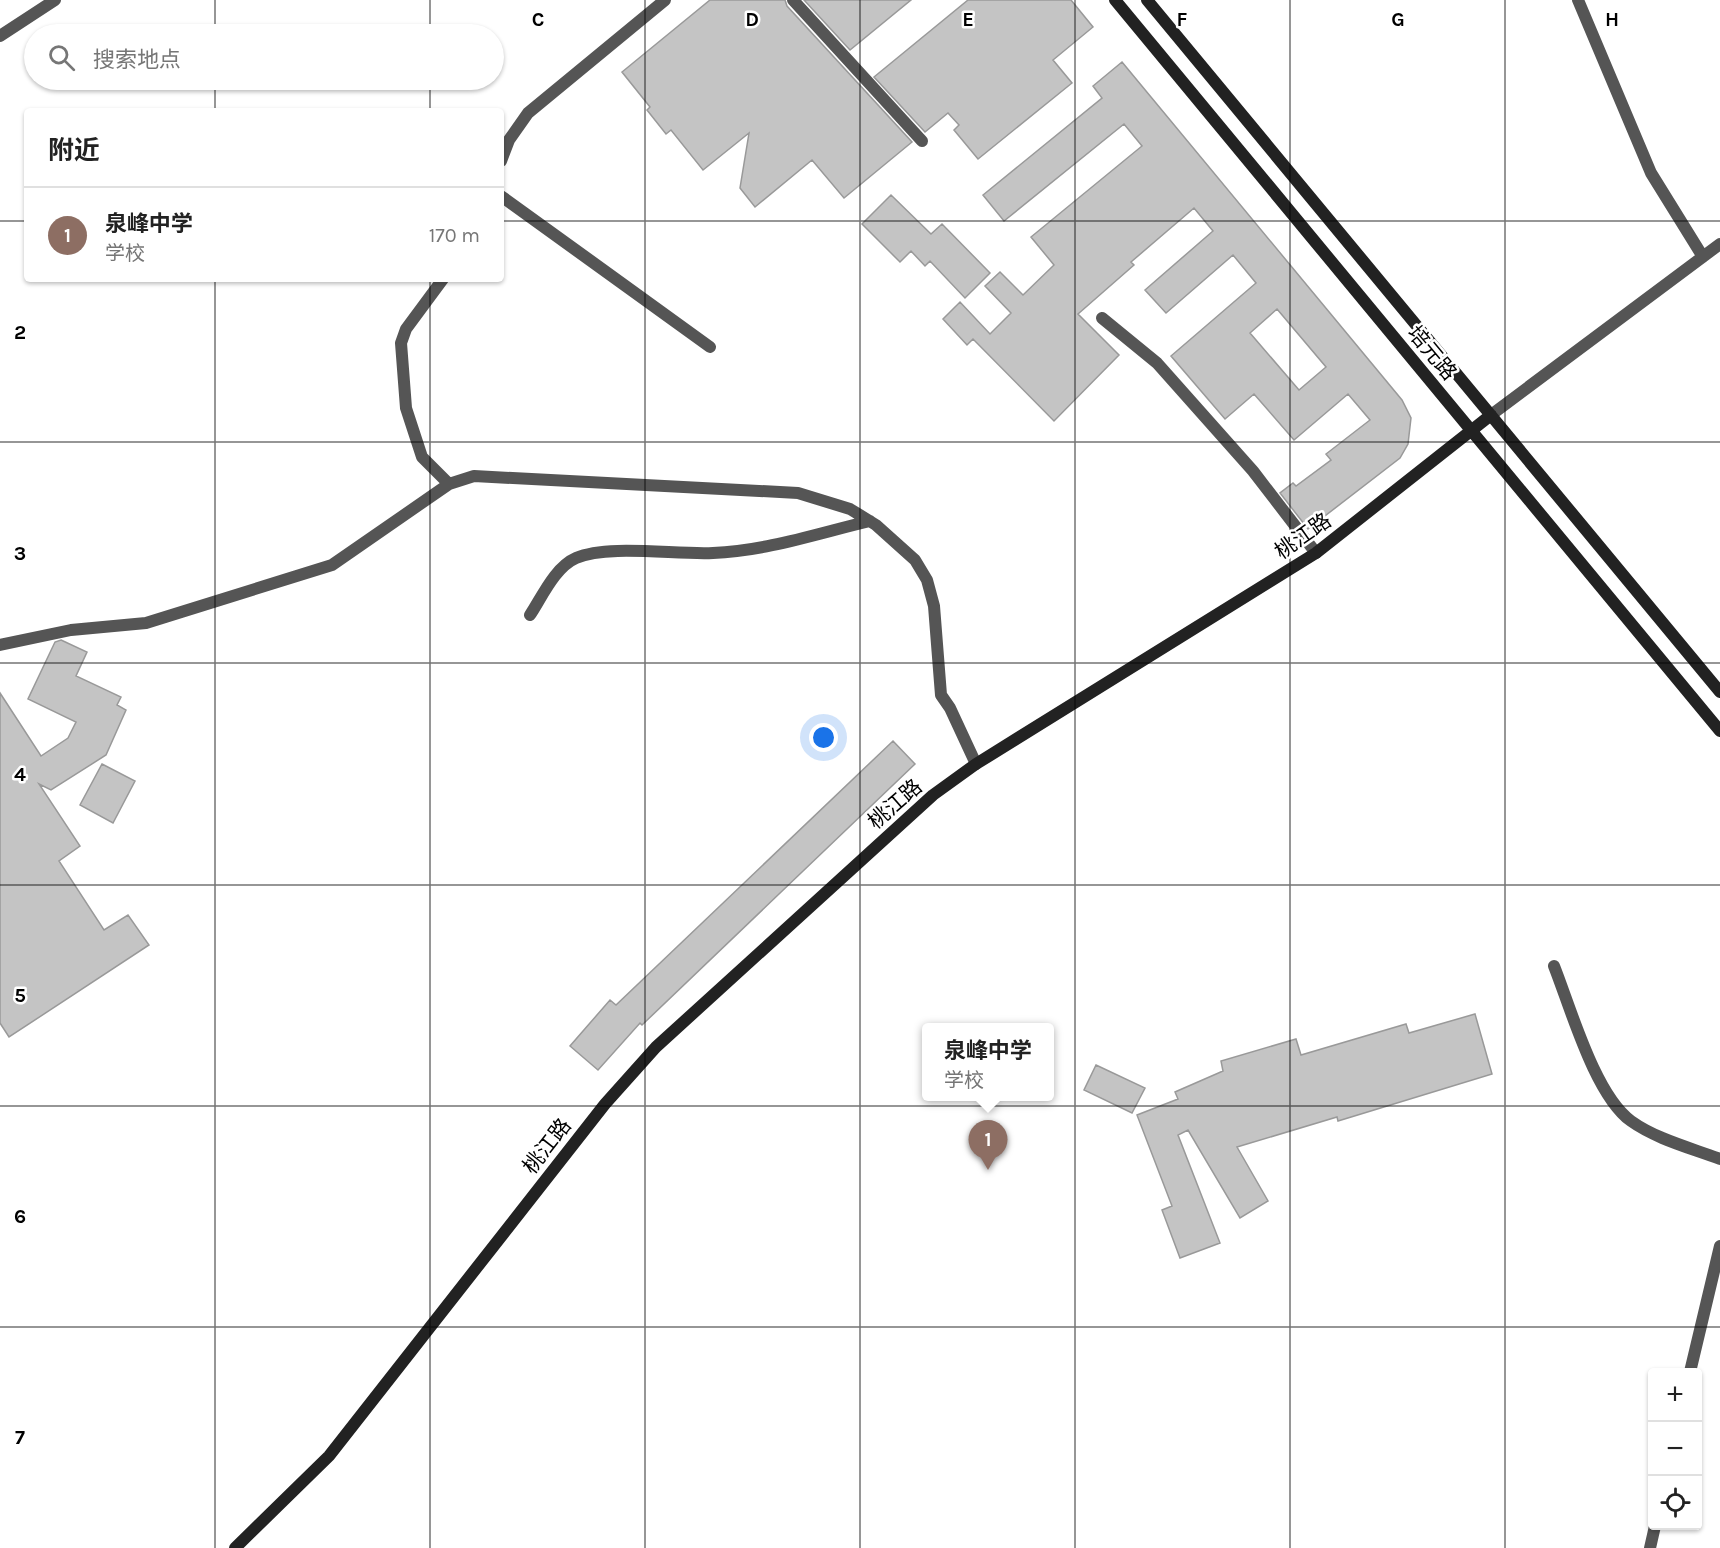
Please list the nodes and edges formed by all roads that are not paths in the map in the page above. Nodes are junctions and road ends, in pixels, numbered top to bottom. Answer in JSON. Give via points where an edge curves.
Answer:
{"nodes":[{"id":1,"x":55,"y":0,"type":"edge"},
{"id":2,"x":665,"y":0,"type":"edge"},
{"id":3,"x":793,"y":0,"type":"edge"},
{"id":4,"x":1115,"y":0,"type":"edge"},
{"id":5,"x":1147,"y":0,"type":"edge"},
{"id":6,"x":1578,"y":0,"type":"edge"},
{"id":7,"x":0,"y":36,"type":"edge"},
{"id":8,"x":922,"y":141,"type":"dead end"},
{"id":9,"x":504,"y":154,"type":"edge"},
{"id":10,"x":504,"y":198,"type":"edge"},
{"id":11,"x":1720,"y":244,"type":"edge"},
{"id":12,"x":1703,"y":256,"type":"junction"},
{"id":13,"x":441,"y":282,"type":"edge"},
{"id":14,"x":1102,"y":318,"type":"dead end"},
{"id":15,"x":710,"y":347,"type":"dead end"},
{"id":16,"x":1491,"y":415,"type":"junction"},
{"id":17,"x":1472,"y":431,"type":"junction"},
{"id":18,"x":449,"y":484,"type":"junction"},
{"id":19,"x":870,"y":521,"type":"junction"},
{"id":20,"x":1316,"y":553,"type":"junction"},
{"id":21,"x":530,"y":615,"type":"dead end"},
{"id":22,"x":0,"y":645,"type":"edge"},
{"id":23,"x":1720,"y":692,"type":"edge"},
{"id":24,"x":1720,"y":730,"type":"edge"},
{"id":25,"x":976,"y":764,"type":"junction"},
{"id":26,"x":1554,"y":966,"type":"dead end"},
{"id":27,"x":1720,"y":1160,"type":"edge"},
{"id":28,"x":1720,"y":1246,"type":"edge"},
{"id":29,"x":1691,"y":1368,"type":"edge"},
{"id":30,"x":1654,"y":1530,"type":"edge"},
{"id":31,"x":235,"y":1548,"type":"edge"},
{"id":32,"x":1650,"y":1548,"type":"edge"}],
"edges":[{"from":1,"to":7,"type":"street"},
{"from":2,"to":9,"type":"street","via":[[528,113]]},
{"from":3,"to":8,"type":"street"},
{"from":4,"to":17,"type":"main road","name":"培元路"},
{"from":5,"to":16,"type":"main road","name":"培元路"},
{"from":6,"to":12,"type":"street","via":[[1651,173]]},
{"from":10,"to":15,"type":"street"},
{"from":11,"to":12,"type":"street","name":"桃江路"},
{"from":12,"to":16,"type":"street","name":"桃江路"},
{"from":13,"to":18,"type":"street","via":[[406,329],[401,343],[406,408],[422,457]]},
{"from":14,"to":20,"type":"street","via":[[1157,363],[1253,471]]},
{"from":16,"to":17,"type":"main road","name":"桃江路"},
{"from":16,"to":23,"type":"main road","name":"培元路"},
{"from":17,"to":20,"type":"main road","name":"桃江路"},
{"from":17,"to":24,"type":"main road","name":"培元路"},
{"from":18,"to":19,"type":"street","via":[[474,476],[798,493],[850,509]]},
{"from":18,"to":22,"type":"street","via":[[332,565],[146,623],[71,630]]},
{"from":19,"to":21,"type":"street","via":[[749,549],[713,553],[594,553],[564,566]]},
{"from":19,"to":25,"type":"street","via":[[915,560],[927,580],[934,606],[942,695]]},
{"from":20,"to":25,"type":"main road","name":"桃江路"},
{"from":25,"to":31,"type":"main road","name":"桃江路","via":[[925,803],[656,1047],[605,1104],[330,1456]]},
{"from":26,"to":27,"type":"street","via":[[1600,1082],[1615,1107],[1642,1127]]},
{"from":28,"to":29,"type":"street"},
{"from":30,"to":32,"type":"street"}]}
